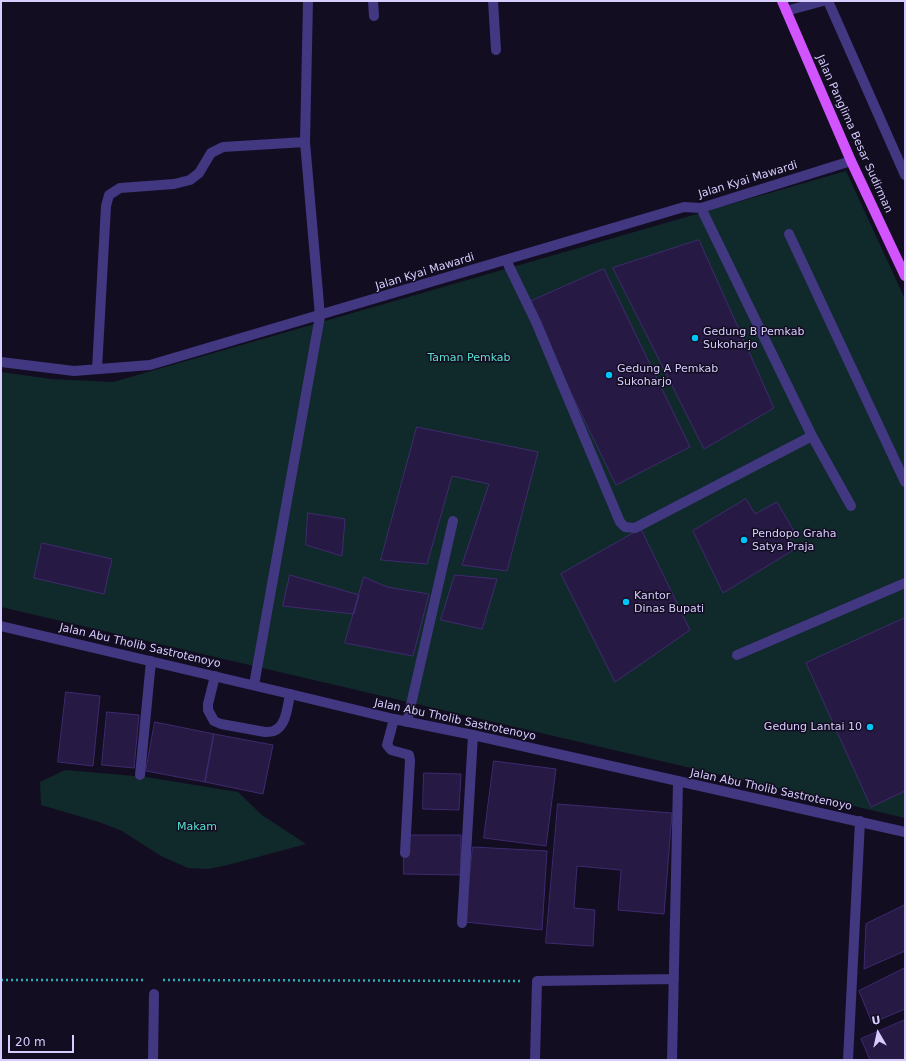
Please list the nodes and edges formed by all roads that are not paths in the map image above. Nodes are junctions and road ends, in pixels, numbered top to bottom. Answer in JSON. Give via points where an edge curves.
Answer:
{"nodes":[{"id":1,"x":308,"y":1,"type":"edge"},
{"id":2,"x":373,"y":1,"type":"edge"},
{"id":3,"x":493,"y":1,"type":"edge"},
{"id":4,"x":782,"y":1,"type":"edge"},
{"id":5,"x":823,"y":1,"type":"edge"},
{"id":6,"x":828,"y":1,"type":"edge"},
{"id":7,"x":786,"y":11,"type":"junction"},
{"id":8,"x":374,"y":16,"type":"dead end"},
{"id":9,"x":496,"y":50,"type":"dead end"},
{"id":10,"x":305,"y":142,"type":"junction"},
{"id":11,"x":851,"y":161,"type":"junction"},
{"id":12,"x":905,"y":174,"type":"edge"},
{"id":13,"x":701,"y":208,"type":"junction"},
{"id":14,"x":789,"y":234,"type":"dead end"},
{"id":15,"x":506,"y":260,"type":"junction"},
{"id":16,"x":905,"y":276,"type":"edge"},
{"id":17,"x":320,"y":316,"type":"junction"},
{"id":18,"x":1,"y":362,"type":"edge"},
{"id":19,"x":97,"y":368,"type":"junction"},
{"id":20,"x":812,"y":436,"type":"junction"},
{"id":21,"x":905,"y":482,"type":"edge"},
{"id":22,"x":851,"y":506,"type":"dead end"},
{"id":23,"x":453,"y":521,"type":"dead end"},
{"id":24,"x":905,"y":582,"type":"edge"},
{"id":25,"x":1,"y":626,"type":"edge"},
{"id":26,"x":737,"y":655,"type":"dead end"},
{"id":27,"x":151,"y":661,"type":"junction"},
{"id":28,"x":215,"y":676,"type":"junction"},
{"id":29,"x":254,"y":685,"type":"junction"},
{"id":30,"x":290,"y":694,"type":"junction"},
{"id":31,"x":394,"y":719,"type":"junction"},
{"id":32,"x":407,"y":722,"type":"junction"},
{"id":33,"x":473,"y":735,"type":"junction"},
{"id":34,"x":140,"y":775,"type":"dead end"},
{"id":35,"x":678,"y":782,"type":"junction"},
{"id":36,"x":860,"y":821,"type":"junction"},
{"id":37,"x":905,"y":832,"type":"edge"},
{"id":38,"x":405,"y":853,"type":"dead end"},
{"id":39,"x":462,"y":923,"type":"dead end"},
{"id":40,"x":674,"y":979,"type":"junction"},
{"id":41,"x":154,"y":994,"type":"dead end"},
{"id":42,"x":153,"y":1060,"type":"edge"},
{"id":43,"x":535,"y":1060,"type":"edge"},
{"id":44,"x":672,"y":1060,"type":"edge"},
{"id":45,"x":848,"y":1060,"type":"edge"}],
"edges":[{"from":1,"to":10,"type":"street"},
{"from":2,"to":8,"type":"street"},
{"from":3,"to":9,"type":"street"},
{"from":4,"to":7,"type":"main road","name":"Jalan Panglima Besar Sudirman"},
{"from":5,"to":7,"type":"street"},
{"from":6,"to":12,"type":"street"},
{"from":7,"to":11,"type":"main road","name":"Jalan Panglima Besar Sudirman"},
{"from":10,"to":17,"type":"street"},
{"from":10,"to":19,"type":"street","via":[[223,147],[211,153],[199,173],[190,180],[174,184],[120,188],[109,195],[106,206]]},
{"from":11,"to":13,"type":"street","name":"Jalan Kyai Mawardi"},
{"from":11,"to":16,"type":"main road","name":"Jalan Panglima Besar Sudirman"},
{"from":13,"to":15,"type":"street","name":"Jalan Kyai Mawardi","via":[[684,207]]},
{"from":13,"to":20,"type":"street"},
{"from":14,"to":21,"type":"street"},
{"from":15,"to":17,"type":"street","name":"Jalan Kyai Mawardi"},
{"from":15,"to":20,"type":"street","via":[[536,322],[620,522],[625,527],[635,528]]},
{"from":17,"to":19,"type":"street","name":"Jalan Kyai Mawardi","via":[[150,365]]},
{"from":17,"to":29,"type":"street"},
{"from":18,"to":19,"type":"street","name":"Jalan Kyai Mawardi","via":[[74,371]]},
{"from":20,"to":22,"type":"street"},
{"from":23,"to":32,"type":"street"},
{"from":24,"to":26,"type":"street"},
{"from":25,"to":27,"type":"street","name":"Jalan Abu Tholib Sastrotenoyo"},
{"from":27,"to":28,"type":"street","name":"Jalan Abu Tholib Sastrotenoyo"},
{"from":27,"to":34,"type":"street"},
{"from":28,"to":29,"type":"street","name":"Jalan Abu Tholib Sastrotenoyo"},
{"from":28,"to":30,"type":"street","via":[[208,710],[214,721],[221,724],[271,733],[277,731],[284,721]]},
{"from":29,"to":30,"type":"street","name":"Jalan Abu Tholib Sastrotenoyo"},
{"from":30,"to":31,"type":"street","name":"Jalan Abu Tholib Sastrotenoyo"},
{"from":31,"to":32,"type":"street","name":"Jalan Abu Tholib Sastrotenoyo"},
{"from":31,"to":38,"type":"street","via":[[387,745],[391,750],[409,755],[410,760]]},
{"from":32,"to":33,"type":"street","name":"Jalan Abu Tholib Sastrotenoyo"},
{"from":33,"to":35,"type":"street","name":"Jalan Abu Tholib Sastrotenoyo"},
{"from":33,"to":39,"type":"street"},
{"from":35,"to":36,"type":"street","name":"Jalan Abu Tholib Sastrotenoyo"},
{"from":35,"to":40,"type":"street"},
{"from":36,"to":37,"type":"street","name":"Jalan Abu Tholib Sastrotenoyo"},
{"from":36,"to":45,"type":"street"},
{"from":40,"to":43,"type":"street","via":[[537,982]]},
{"from":40,"to":44,"type":"street"},
{"from":41,"to":42,"type":"street"}]}
